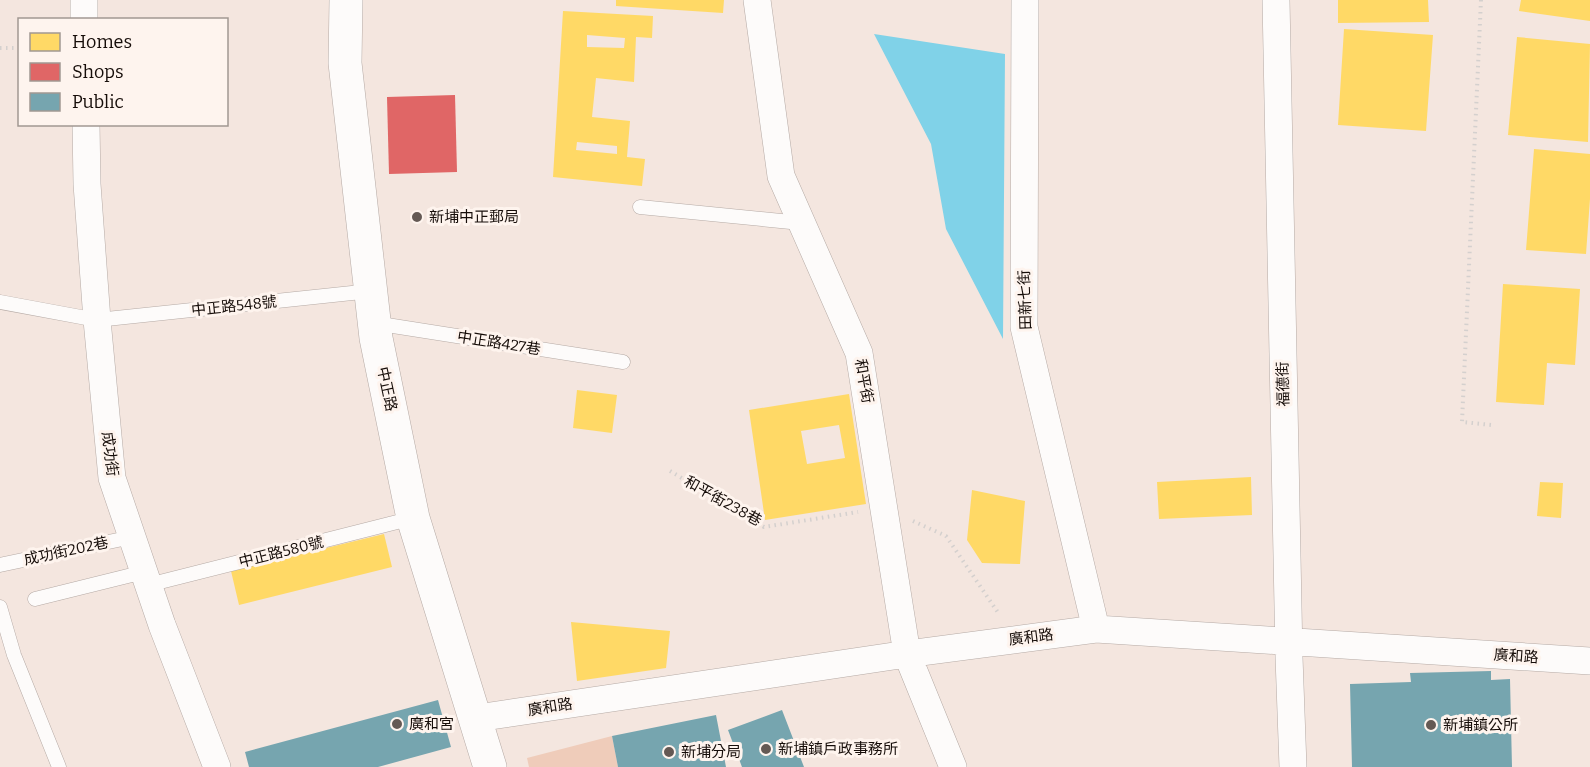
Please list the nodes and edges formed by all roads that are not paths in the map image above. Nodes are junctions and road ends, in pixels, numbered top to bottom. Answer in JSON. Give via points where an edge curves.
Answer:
{"nodes":[{"id":1,"x":84,"y":0,"type":"edge"},
{"id":2,"x":346,"y":0,"type":"edge"},
{"id":3,"x":758,"y":0,"type":"edge"},
{"id":4,"x":1025,"y":0,"type":"edge"},
{"id":5,"x":1276,"y":0,"type":"edge"},
{"id":6,"x":84,"y":18,"type":"edge"},
{"id":7,"x":86,"y":126,"type":"edge"},
{"id":8,"x":640,"y":207,"type":"dead end"},
{"id":9,"x":801,"y":222,"type":"junction"},
{"id":10,"x":371,"y":291,"type":"junction"},
{"id":11,"x":0,"y":302,"type":"edge"},
{"id":12,"x":97,"y":320,"type":"junction"},
{"id":13,"x":374,"y":323,"type":"junction"},
{"id":14,"x":623,"y":362,"type":"dead end"},
{"id":15,"x":413,"y":518,"type":"junction"},
{"id":16,"x":132,"y":537,"type":"junction"},
{"id":17,"x":0,"y":565,"type":"edge"},
{"id":18,"x":146,"y":579,"type":"junction"},
{"id":19,"x":34,"y":599,"type":"dead end"},
{"id":20,"x":0,"y":607,"type":"edge"},
{"id":21,"x":1096,"y":629,"type":"junction"},
{"id":22,"x":1288,"y":641,"type":"junction"},
{"id":23,"x":907,"y":654,"type":"junction"},
{"id":24,"x":1590,"y":661,"type":"edge"},
{"id":25,"x":477,"y":718,"type":"junction"},
{"id":26,"x":59,"y":767,"type":"edge"},
{"id":27,"x":217,"y":767,"type":"edge"},
{"id":28,"x":490,"y":767,"type":"edge"},
{"id":29,"x":953,"y":767,"type":"edge"},
{"id":30,"x":1293,"y":767,"type":"edge"}],
"edges":[{"from":1,"to":6,"type":"street"},
{"from":2,"to":10,"type":"street","name":"中正路","via":[[345,63]]},
{"from":3,"to":9,"type":"street","name":"和平街","via":[[781,176]]},
{"from":4,"to":21,"type":"street","name":"田新七街","via":[[1024,327]]},
{"from":5,"to":22,"type":"street","name":"福德街"},
{"from":7,"to":12,"type":"street","name":"成功街"},
{"from":8,"to":9,"type":"lane"},
{"from":9,"to":23,"type":"street","name":"和平街","via":[[859,353]]},
{"from":10,"to":12,"type":"lane","name":"中正路548號"},
{"from":10,"to":13,"type":"street","name":"中正路"},
{"from":11,"to":12,"type":"lane","name":"中正路548號"},
{"from":12,"to":16,"type":"street","name":"成功街","via":[[112,478]]},
{"from":13,"to":14,"type":"lane","name":"中正路427巷"},
{"from":13,"to":15,"type":"street","name":"中正路"},
{"from":15,"to":18,"type":"lane","name":"中正路580號"},
{"from":15,"to":25,"type":"street","name":"中正路"},
{"from":16,"to":17,"type":"lane","name":"成功街202巷"},
{"from":16,"to":18,"type":"street","name":"成功街"},
{"from":18,"to":19,"type":"lane","name":"中正路580號"},
{"from":18,"to":27,"type":"street","name":"成功街"},
{"from":20,"to":26,"type":"lane","via":[[14,656]]},
{"from":21,"to":22,"type":"street","name":"廣和路"},
{"from":21,"to":23,"type":"street","name":"廣和路"},
{"from":22,"to":24,"type":"street","name":"廣和路"},
{"from":22,"to":30,"type":"street","name":"福德街"},
{"from":23,"to":25,"type":"street","name":"廣和路"},
{"from":23,"to":29,"type":"street","name":"和平街"},
{"from":25,"to":28,"type":"street","name":"中正路"}]}
